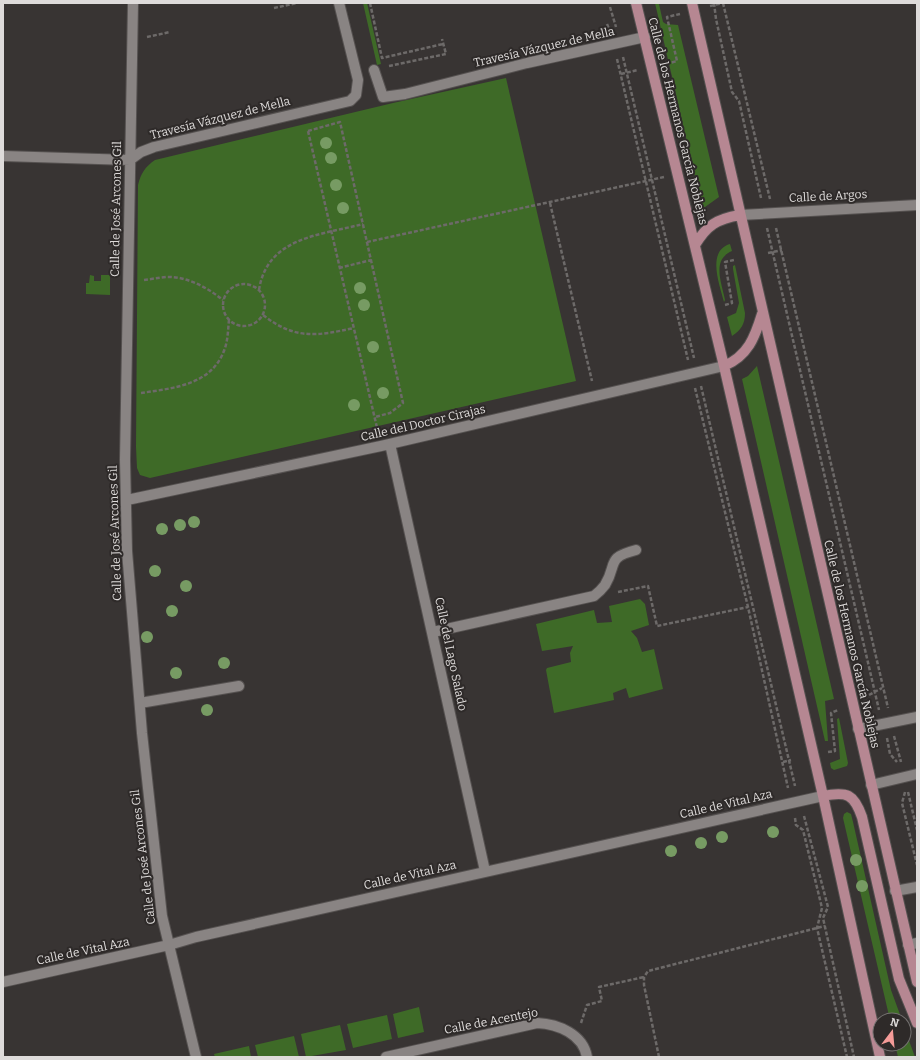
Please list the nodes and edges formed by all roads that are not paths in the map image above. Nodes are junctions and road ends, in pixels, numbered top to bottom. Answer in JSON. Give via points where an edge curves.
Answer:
{"nodes":[{"id":1,"x":133,"y":3,"type":"edge"},
{"id":2,"x":339,"y":3,"type":"edge"},
{"id":3,"x":636,"y":3,"type":"edge"},
{"id":4,"x":692,"y":3,"type":"edge"},
{"id":5,"x":645,"y":37,"type":"junction"},
{"id":6,"x":374,"y":70,"type":"road end"},
{"id":7,"x":3,"y":156,"type":"edge"},
{"id":8,"x":130,"y":160,"type":"junction"},
{"id":9,"x":917,"y":205,"type":"edge"},
{"id":10,"x":740,"y":215,"type":"junction"},
{"id":11,"x":695,"y":245,"type":"junction"},
{"id":12,"x":762,"y":312,"type":"junction"},
{"id":13,"x":724,"y":366,"type":"junction"},
{"id":14,"x":385,"y":445,"type":"junction"},
{"id":15,"x":126,"y":500,"type":"junction"},
{"id":16,"x":636,"y":550,"type":"dead end"},
{"id":17,"x":433,"y":632,"type":"junction"},
{"id":18,"x":239,"y":686,"type":"dead end"},
{"id":19,"x":140,"y":704,"type":"junction"},
{"id":20,"x":917,"y":717,"type":"edge"},
{"id":21,"x":858,"y":729,"type":"junction"},
{"id":22,"x":917,"y":774,"type":"edge"},
{"id":23,"x":871,"y":785,"type":"junction"},
{"id":24,"x":823,"y":796,"type":"junction"},
{"id":25,"x":485,"y":871,"type":"junction"},
{"id":26,"x":917,"y":887,"type":"edge"},
{"id":27,"x":896,"y":891,"type":"junction"},
{"id":28,"x":913,"y":944,"type":"edge"},
{"id":29,"x":169,"y":945,"type":"junction"},
{"id":30,"x":3,"y":982,"type":"edge"},
{"id":31,"x":917,"y":982,"type":"edge"},
{"id":32,"x":917,"y":1023,"type":"edge"},
{"id":33,"x":196,"y":1057,"type":"edge"},
{"id":34,"x":386,"y":1057,"type":"edge"},
{"id":35,"x":587,"y":1057,"type":"edge"},
{"id":36,"x":880,"y":1057,"type":"edge"}],
"edges":[{"from":1,"to":8,"type":"street","name":"Calle de José Arcones Gil"},
{"from":2,"to":8,"type":"street","name":"Travesía Vázquez de Mella","via":[[358,80],[356,95],[350,101],[154,147]]},
{"from":3,"to":5,"type":"main road","name":"Calle de los Hermanos García Noblejas"},
{"from":4,"to":10,"type":"main road","name":"Calle de los Hermanos García Noblejas"},
{"from":5,"to":6,"type":"street","name":"Travesía Vázquez de Mella","via":[[383,97]]},
{"from":5,"to":11,"type":"main road","name":"Calle de los Hermanos García Noblejas"},
{"from":7,"to":8,"type":"street"},
{"from":8,"to":15,"type":"street","name":"Calle de José Arcones Gil"},
{"from":9,"to":10,"type":"street","name":"Calle de Argos"},
{"from":10,"to":11,"type":"main road","name":"Calle de los Hermanos García Noblejas","via":[[724,218],[710,225]]},
{"from":10,"to":12,"type":"main road","name":"Calle de los Hermanos García Noblejas"},
{"from":11,"to":13,"type":"main road","name":"Calle de los Hermanos García Noblejas"},
{"from":12,"to":13,"type":"main road","via":[[750,344],[736,361]]},
{"from":12,"to":21,"type":"main road","name":"Calle de los Hermanos García Noblejas"},
{"from":13,"to":14,"type":"street","name":"Calle del Doctor Cirajas"},
{"from":13,"to":24,"type":"main road","name":"Calle de los Hermanos García Noblejas"},
{"from":14,"to":15,"type":"street","name":"Calle del Doctor Cirajas"},
{"from":14,"to":17,"type":"street","name":"Calle del Lago Salado"},
{"from":15,"to":19,"type":"street","name":"Calle de José Arcones Gil","via":[[130,602]]},
{"from":16,"to":17,"type":"street","via":[[615,559],[604,585],[594,596]]},
{"from":17,"to":25,"type":"street","name":"Calle del Lago Salado"},
{"from":18,"to":19,"type":"street"},
{"from":19,"to":29,"type":"street","name":"Calle de José Arcones Gil","via":[[162,916]]},
{"from":20,"to":21,"type":"street"},
{"from":21,"to":23,"type":"main road","name":"Calle de los Hermanos García Noblejas"},
{"from":22,"to":23,"type":"street"},
{"from":23,"to":27,"type":"main road","name":"Calle de los Hermanos García Noblejas"},
{"from":24,"to":25,"type":"street","name":"Calle de Vital Aza"},
{"from":24,"to":32,"type":"main road","via":[[843,793],[857,803],[899,979]]},
{"from":24,"to":36,"type":"main road","name":"Calle de los Hermanos García Noblejas"},
{"from":25,"to":29,"type":"street","name":"Calle de Vital Aza"},
{"from":26,"to":27,"type":"street"},
{"from":27,"to":28,"type":"main road","name":"Calle de los Hermanos García Noblejas"},
{"from":28,"to":31,"type":"main road","name":"Calle de los Hermanos García Noblejas"},
{"from":29,"to":30,"type":"street","name":"Calle de Vital Aza"},
{"from":29,"to":33,"type":"street","name":"Calle de José Arcones Gil"},
{"from":34,"to":35,"type":"street","name":"Calle de Acentejo","via":[[537,1023],[551,1024],[577,1037]]}]}
